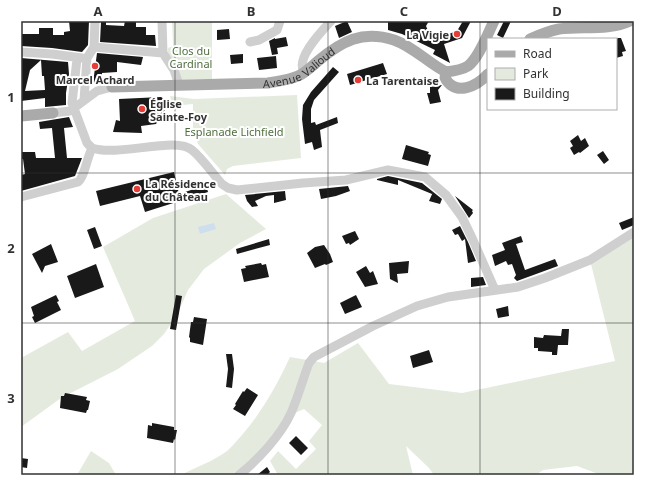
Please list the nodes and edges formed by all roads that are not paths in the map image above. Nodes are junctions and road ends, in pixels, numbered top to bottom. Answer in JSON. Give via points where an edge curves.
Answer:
{"nodes":[{"id":1,"x":95,"y":21,"type":"edge"},
{"id":2,"x":162,"y":21,"type":"edge"},
{"id":3,"x":280,"y":21,"type":"edge"},
{"id":4,"x":331,"y":21,"type":"edge"},
{"id":5,"x":494,"y":21,"type":"edge"},
{"id":6,"x":630,"y":21,"type":"edge"},
{"id":7,"x":533,"y":38,"type":"edge"},
{"id":8,"x":250,"y":42,"type":"dead end"},
{"id":9,"x":93,"y":48,"type":"junction"},
{"id":10,"x":21,"y":52,"type":"edge"},
{"id":11,"x":163,"y":53,"type":"junction"},
{"id":12,"x":87,"y":58,"type":"junction"},
{"id":13,"x":77,"y":59,"type":"junction"},
{"id":14,"x":304,"y":72,"type":"junction"},
{"id":15,"x":446,"y":72,"type":"junction"},
{"id":16,"x":487,"y":75,"type":"edge"},
{"id":17,"x":179,"y":85,"type":"junction"},
{"id":18,"x":112,"y":87,"type":"joint"},
{"id":19,"x":84,"y":100,"type":"junction"},
{"id":20,"x":72,"y":109,"type":"junction"},
{"id":21,"x":53,"y":113,"type":"joint"},
{"id":22,"x":21,"y":116,"type":"edge"},
{"id":23,"x":92,"y":148,"type":"junction"},
{"id":24,"x":21,"y":197,"type":"edge"},
{"id":25,"x":634,"y":232,"type":"edge"},
{"id":26,"x":495,"y":290,"type":"junction"},
{"id":27,"x":239,"y":475,"type":"edge"}],
"edges":[{"from":1,"to":9,"type":"street"},
{"from":2,"to":11,"type":"street"},
{"from":3,"to":8,"type":"street","via":[[277,30]]},
{"from":4,"to":14,"type":"street","via":[[306,53],[302,62]]},
{"from":5,"to":15,"type":"main road","via":[[472,62],[464,68]]},
{"from":6,"to":7,"type":"main road","via":[[604,27],[559,30]]},
{"from":9,"to":11,"type":"street"},
{"from":9,"to":12,"type":"street"},
{"from":10,"to":13,"type":"street"},
{"from":11,"to":17,"type":"street","via":[[174,70]]},
{"from":12,"to":13,"type":"street"},
{"from":12,"to":19,"type":"street"},
{"from":13,"to":20,"type":"street"},
{"from":14,"to":15,"type":"main road","name":"Avenue Valioud","via":[[337,46],[356,38],[371,36],[406,45]]},
{"from":14,"to":17,"type":"main road","name":"Avenue Valioud","via":[[294,77],[268,82]]},
{"from":15,"to":16,"type":"main road","name":"Avenue Valioud","via":[[448,84],[457,87],[477,84]]},
{"from":17,"to":18,"type":"main road","name":"Avenue Valioud"},
{"from":18,"to":19,"type":"street","name":"Avenue Valioud","via":[[97,90]]},
{"from":19,"to":20,"type":"street","name":"Avenue Valioud"},
{"from":20,"to":21,"type":"street"},
{"from":20,"to":23,"type":"street","via":[[87,143]]},
{"from":21,"to":22,"type":"main road"},
{"from":23,"to":24,"type":"street","via":[[82,179],[78,182]]},
{"from":23,"to":26,"type":"street","via":[[107,152],[181,144],[191,149],[222,184],[239,190],[346,180],[388,170],[425,177],[446,195],[462,217]]},
{"from":25,"to":26,"type":"street","via":[[590,260],[518,287]]},
{"from":26,"to":27,"type":"street","via":[[418,306],[314,357],[309,363],[285,424],[250,467]]}]}
